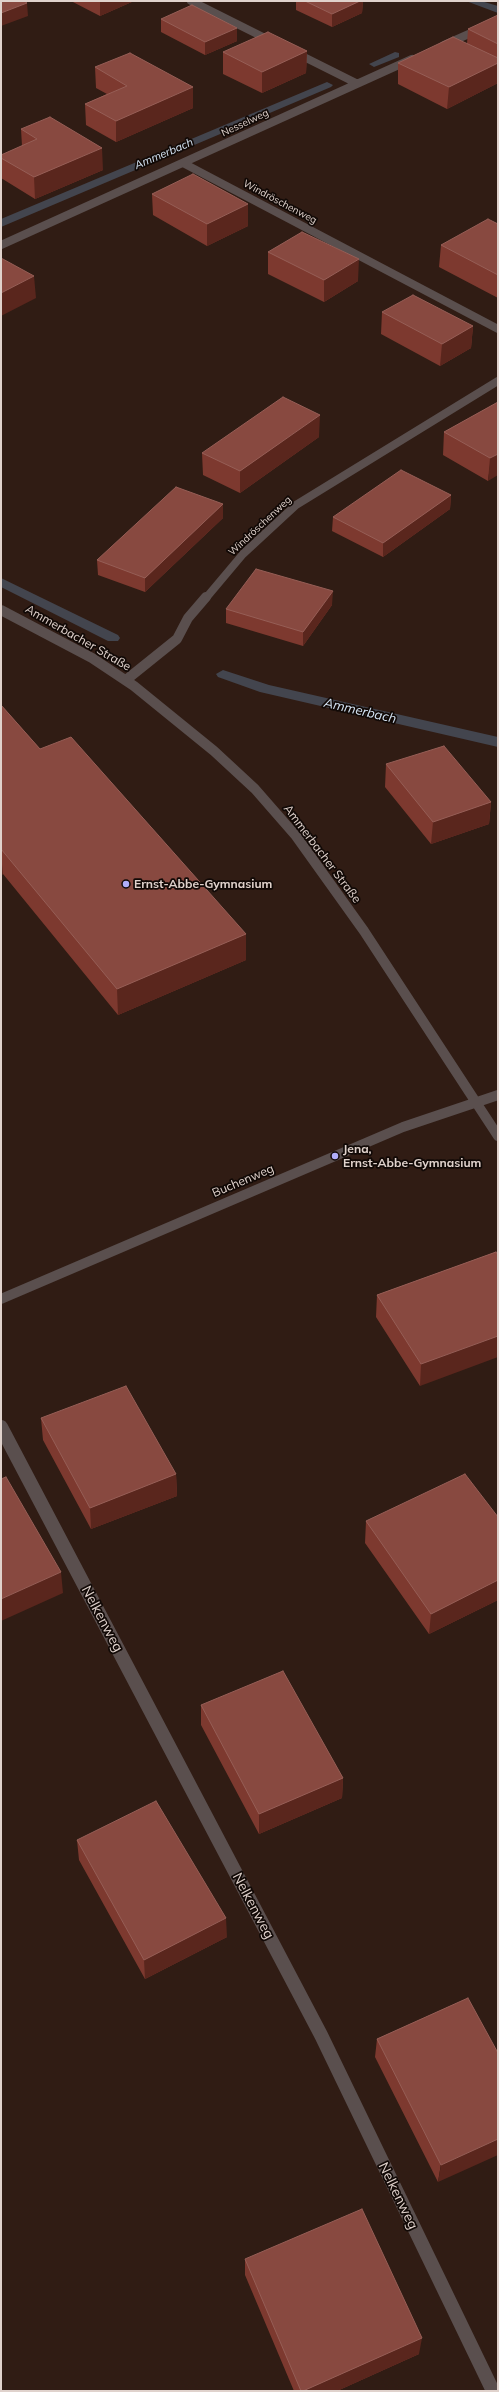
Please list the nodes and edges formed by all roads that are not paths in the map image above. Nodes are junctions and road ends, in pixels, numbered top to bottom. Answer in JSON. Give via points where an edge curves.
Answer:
{"nodes":[{"id":1,"x":191,"y":1,"type":"edge"},
{"id":2,"x":498,"y":21,"type":"edge"},
{"id":3,"x":434,"y":49,"type":"edge"},
{"id":4,"x":420,"y":55,"type":"edge"},
{"id":5,"x":356,"y":83,"type":"junction"},
{"id":6,"x":182,"y":163,"type":"junction"},
{"id":7,"x":1,"y":246,"type":"edge"},
{"id":8,"x":497,"y":327,"type":"edge"},
{"id":9,"x":498,"y":381,"type":"edge"},
{"id":10,"x":1,"y":610,"type":"edge"},
{"id":11,"x":126,"y":680,"type":"junction"},
{"id":12,"x":498,"y":1095,"type":"edge"},
{"id":13,"x":476,"y":1102,"type":"junction"},
{"id":14,"x":498,"y":1136,"type":"edge"},
{"id":15,"x":1,"y":1299,"type":"edge"},
{"id":16,"x":1,"y":1427,"type":"edge"},
{"id":17,"x":492,"y":2391,"type":"edge"}],
"edges":[{"from":1,"to":5,"type":"street"},
{"from":2,"to":3,"type":"street"},
{"from":4,"to":5,"type":"street","name":"Nesselweg"},
{"from":5,"to":6,"type":"street","name":"Nesselweg"},
{"from":6,"to":7,"type":"street","name":"Nesselweg"},
{"from":6,"to":8,"type":"street","name":"Windröschenweg"},
{"from":9,"to":11,"type":"street","name":"Windröschenweg","via":[[296,505],[243,554],[188,618],[178,639]]},
{"from":10,"to":11,"type":"street","name":"Ammerbacher Straße","via":[[92,658]]},
{"from":11,"to":13,"type":"street","name":"Ammerbacher Straße","via":[[214,751],[255,789],[296,836],[364,931]]},
{"from":12,"to":13,"type":"street","name":"Buchenweg"},
{"from":13,"to":14,"type":"street","name":"Ammerbacher Straße"},
{"from":13,"to":15,"type":"street","name":"Buchenweg","via":[[403,1127]]},
{"from":16,"to":17,"type":"street","name":"Nelkenweg","via":[[320,2035]]}]}
